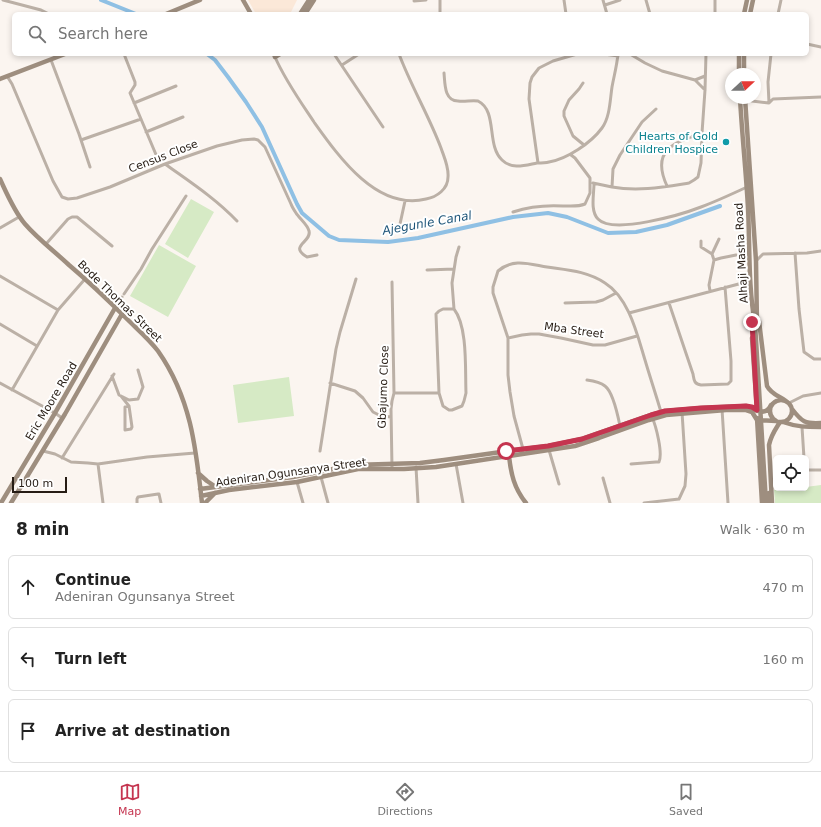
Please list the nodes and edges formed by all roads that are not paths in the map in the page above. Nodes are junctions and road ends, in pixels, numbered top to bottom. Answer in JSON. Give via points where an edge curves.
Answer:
{"nodes":[{"id":1,"x":2,"y":0,"type":"edge"},
{"id":2,"x":200,"y":0,"type":"edge"},
{"id":3,"x":244,"y":0,"type":"edge"},
{"id":4,"x":308,"y":0,"type":"edge"},
{"id":5,"x":314,"y":0,"type":"edge"},
{"id":6,"x":426,"y":0,"type":"edge"},
{"id":7,"x":440,"y":0,"type":"edge"},
{"id":8,"x":564,"y":0,"type":"edge"},
{"id":9,"x":603,"y":0,"type":"edge"},
{"id":10,"x":620,"y":0,"type":"edge"},
{"id":11,"x":646,"y":0,"type":"edge"},
{"id":12,"x":715,"y":0,"type":"edge"},
{"id":13,"x":744,"y":0,"type":"edge"},
{"id":14,"x":747,"y":0,"type":"edge"},
{"id":15,"x":752,"y":0,"type":"edge"},
{"id":16,"x":781,"y":0,"type":"edge"},
{"id":17,"x":414,"y":1,"type":"edge"},
{"id":18,"x":604,"y":5,"type":"junction"},
{"id":19,"x":45,"y":12,"type":"edge"},
{"id":20,"x":171,"y":12,"type":"edge"},
{"id":21,"x":250,"y":12,"type":"edge"},
{"id":22,"x":306,"y":12,"type":"edge"},
{"id":23,"x":440,"y":12,"type":"edge"},
{"id":24,"x":566,"y":12,"type":"edge"},
{"id":25,"x":607,"y":12,"type":"edge"},
{"id":26,"x":649,"y":12,"type":"edge"},
{"id":27,"x":715,"y":12,"type":"edge"},
{"id":28,"x":743,"y":12,"type":"edge"},
{"id":29,"x":744,"y":12,"type":"edge"},
{"id":30,"x":749,"y":12,"type":"edge"},
{"id":31,"x":778,"y":12,"type":"edge"},
{"id":32,"x":809,"y":44,"type":"edge"},
{"id":33,"x":821,"y":47,"type":"edge"},
{"id":34,"x":60,"y":56,"type":"edge"},
{"id":35,"x":125,"y":56,"type":"edge"},
{"id":36,"x":335,"y":56,"type":"edge"},
{"id":37,"x":356,"y":56,"type":"edge"},
{"id":38,"x":400,"y":56,"type":"edge"},
{"id":39,"x":570,"y":56,"type":"edge"},
{"id":40,"x":618,"y":56,"type":"edge"},
{"id":41,"x":633,"y":56,"type":"edge"},
{"id":42,"x":706,"y":56,"type":"edge"},
{"id":43,"x":739,"y":56,"type":"edge"},
{"id":44,"x":744,"y":56,"type":"edge"},
{"id":45,"x":771,"y":56,"type":"edge"},
{"id":46,"x":277,"y":57,"type":"edge"},
{"id":47,"x":51,"y":60,"type":"junction"},
{"id":48,"x":342,"y":65,"type":"junction"},
{"id":49,"x":739,"y":68,"type":"edge"},
{"id":50,"x":744,"y":68,"type":"edge"},
{"id":51,"x":444,"y":73,"type":"dead end"},
{"id":52,"x":7,"y":76,"type":"junction"},
{"id":53,"x":705,"y":76,"type":"junction"},
{"id":54,"x":0,"y":79,"type":"edge"},
{"id":55,"x":695,"y":80,"type":"junction"},
{"id":56,"x":583,"y":83,"type":"dead end"},
{"id":57,"x":176,"y":86,"type":"dead end"},
{"id":58,"x":705,"y":90,"type":"junction"},
{"id":59,"x":821,"y":97,"type":"edge"},
{"id":60,"x":761,"y":102,"type":"edge"},
{"id":61,"x":134,"y":103,"type":"junction"},
{"id":62,"x":769,"y":103,"type":"junction"},
{"id":63,"x":741,"y":104,"type":"edge"},
{"id":64,"x":749,"y":104,"type":"edge"},
{"id":65,"x":746,"y":107,"type":"joint"},
{"id":66,"x":656,"y":110,"type":"dead end"},
{"id":67,"x":184,"y":117,"type":"dead end"},
{"id":68,"x":141,"y":119,"type":"junction"},
{"id":69,"x":383,"y":127,"type":"dead end"},
{"id":70,"x":146,"y":132,"type":"junction"},
{"id":71,"x":702,"y":133,"type":"junction"},
{"id":72,"x":81,"y":140,"type":"junction"},
{"id":73,"x":584,"y":145,"type":"junction"},
{"id":74,"x":570,"y":154,"type":"junction"},
{"id":75,"x":157,"y":157,"type":"dead end"},
{"id":76,"x":538,"y":163,"type":"junction"},
{"id":77,"x":165,"y":164,"type":"junction"},
{"id":78,"x":90,"y":167,"type":"dead end"},
{"id":79,"x":0,"y":179,"type":"edge"},
{"id":80,"x":592,"y":183,"type":"junction"},
{"id":81,"x":667,"y":186,"type":"junction"},
{"id":82,"x":612,"y":187,"type":"junction"},
{"id":83,"x":748,"y":189,"type":"junction"},
{"id":84,"x":186,"y":196,"type":"dead end"},
{"id":85,"x":405,"y":201,"type":"junction"},
{"id":86,"x":586,"y":204,"type":"junction"},
{"id":87,"x":593,"y":208,"type":"junction"},
{"id":88,"x":750,"y":209,"type":"junction"},
{"id":89,"x":513,"y":212,"type":"dead end"},
{"id":90,"x":20,"y":217,"type":"junction"},
{"id":91,"x":237,"y":221,"type":"dead end"},
{"id":92,"x":400,"y":224,"type":"dead end"},
{"id":93,"x":0,"y":228,"type":"edge"},
{"id":94,"x":719,"y":239,"type":"dead end"},
{"id":95,"x":701,"y":241,"type":"dead end"},
{"id":96,"x":46,"y":244,"type":"junction"},
{"id":97,"x":112,"y":246,"type":"dead end"},
{"id":98,"x":459,"y":247,"type":"dead end"},
{"id":99,"x":755,"y":249,"type":"junction"},
{"id":100,"x":821,"y":251,"type":"edge"},
{"id":101,"x":795,"y":253,"type":"junction"},
{"id":102,"x":712,"y":254,"type":"junction"},
{"id":103,"x":763,"y":254,"type":"junction"},
{"id":104,"x":736,"y":255,"type":"dead end"},
{"id":105,"x":317,"y":256,"type":"dead end"},
{"id":106,"x":714,"y":260,"type":"junction"},
{"id":107,"x":756,"y":261,"type":"junction"},
{"id":108,"x":454,"y":269,"type":"junction"},
{"id":109,"x":427,"y":270,"type":"dead end"},
{"id":110,"x":0,"y":276,"type":"edge"},
{"id":111,"x":85,"y":279,"type":"junction"},
{"id":112,"x":356,"y":279,"type":"dead end"},
{"id":113,"x":750,"y":281,"type":"junction"},
{"id":114,"x":392,"y":282,"type":"dead end"},
{"id":115,"x":725,"y":287,"type":"junction"},
{"id":116,"x":710,"y":291,"type":"junction"},
{"id":117,"x":616,"y":293,"type":"junction"},
{"id":118,"x":565,"y":303,"type":"dead end"},
{"id":119,"x":669,"y":303,"type":"junction"},
{"id":120,"x":115,"y":308,"type":"junction"},
{"id":121,"x":454,"y":309,"type":"junction"},
{"id":122,"x":58,"y":310,"type":"junction"},
{"id":123,"x":755,"y":310,"type":"junction"},
{"id":124,"x":122,"y":314,"type":"junction"},
{"id":125,"x":629,"y":314,"type":"junction"},
{"id":126,"x":0,"y":324,"type":"edge"},
{"id":127,"x":637,"y":336,"type":"junction"},
{"id":128,"x":508,"y":338,"type":"junction"},
{"id":129,"x":37,"y":346,"type":"junction"},
{"id":130,"x":821,"y":359,"type":"edge"},
{"id":131,"x":138,"y":370,"type":"dead end"},
{"id":132,"x":587,"y":380,"type":"dead end"},
{"id":133,"x":0,"y":383,"type":"edge"},
{"id":134,"x":330,"y":383,"type":"junction"},
{"id":135,"x":12,"y":390,"type":"junction"},
{"id":136,"x":394,"y":393,"type":"junction"},
{"id":137,"x":439,"y":393,"type":"junction"},
{"id":138,"x":821,"y":393,"type":"edge"},
{"id":139,"x":120,"y":395,"type":"junction"},
{"id":140,"x":787,"y":402,"type":"junction"},
{"id":141,"x":771,"y":405,"type":"junction"},
{"id":142,"x":129,"y":406,"type":"junction"},
{"id":143,"x":722,"y":409,"type":"junction"},
{"id":144,"x":792,"y":409,"type":"junction"},
{"id":145,"x":757,"y":410,"type":"junction"},
{"id":146,"x":661,"y":412,"type":"junction"},
{"id":147,"x":682,"y":412,"type":"junction"},
{"id":148,"x":56,"y":413,"type":"junction"},
{"id":149,"x":391,"y":417,"type":"junction"},
{"id":150,"x":652,"y":417,"type":"junction"},
{"id":151,"x":62,"y":418,"type":"junction"},
{"id":152,"x":757,"y":420,"type":"junction"},
{"id":153,"x":780,"y":422,"type":"junction"},
{"id":154,"x":821,"y":423,"type":"edge"},
{"id":155,"x":620,"y":426,"type":"junction"},
{"id":156,"x":802,"y":427,"type":"junction"},
{"id":157,"x":821,"y":427,"type":"edge"},
{"id":158,"x":549,"y":448,"type":"junction"},
{"id":159,"x":43,"y":451,"type":"junction"},
{"id":160,"x":320,"y":451,"type":"dead end"},
{"id":161,"x":523,"y":451,"type":"junction"},
{"id":162,"x":195,"y":453,"type":"junction"},
{"id":163,"x":804,"y":455,"type":"edge"},
{"id":164,"x":509,"y":456,"type":"junction"},
{"id":165,"x":62,"y":458,"type":"junction"},
{"id":166,"x":98,"y":464,"type":"junction"},
{"id":167,"x":456,"y":464,"type":"junction"},
{"id":168,"x":631,"y":464,"type":"dead end"},
{"id":169,"x":415,"y":465,"type":"junction"},
{"id":170,"x":770,"y":465,"type":"junction"},
{"id":171,"x":392,"y":466,"type":"junction"},
{"id":172,"x":773,"y":468,"type":"edge"},
{"id":173,"x":809,"y":470,"type":"edge"},
{"id":174,"x":821,"y":470,"type":"edge"},
{"id":175,"x":198,"y":473,"type":"junction"},
{"id":176,"x":771,"y":474,"type":"joint"},
{"id":177,"x":321,"y":477,"type":"junction"},
{"id":178,"x":603,"y":478,"type":"dead end"},
{"id":179,"x":277,"y":481,"type":"junction"},
{"id":180,"x":296,"y":482,"type":"junction"},
{"id":181,"x":559,"y":484,"type":"dead end"},
{"id":182,"x":767,"y":484,"type":"junction"},
{"id":183,"x":200,"y":489,"type":"junction"},
{"id":184,"x":216,"y":489,"type":"junction"},
{"id":185,"x":201,"y":496,"type":"junction"},
{"id":186,"x":679,"y":499,"type":"junction"},
{"id":187,"x":1,"y":503,"type":"edge"},
{"id":188,"x":11,"y":503,"type":"edge"},
{"id":189,"x":104,"y":503,"type":"edge"},
{"id":190,"x":137,"y":503,"type":"edge"},
{"id":191,"x":161,"y":503,"type":"edge"},
{"id":192,"x":202,"y":503,"type":"edge"},
{"id":193,"x":205,"y":503,"type":"edge"},
{"id":194,"x":303,"y":503,"type":"edge"},
{"id":195,"x":328,"y":503,"type":"edge"},
{"id":196,"x":418,"y":503,"type":"edge"},
{"id":197,"x":463,"y":503,"type":"edge"},
{"id":198,"x":526,"y":503,"type":"edge"},
{"id":199,"x":610,"y":503,"type":"edge"},
{"id":200,"x":644,"y":503,"type":"edge"},
{"id":201,"x":680,"y":503,"type":"edge"},
{"id":202,"x":728,"y":503,"type":"edge"},
{"id":203,"x":762,"y":503,"type":"edge"},
{"id":204,"x":766,"y":503,"type":"edge"},
{"id":205,"x":771,"y":503,"type":"edge"}],
"edges":[{"from":1,"to":19,"type":"street"},
{"from":2,"to":20,"type":"street"},
{"from":3,"to":21,"type":"street"},
{"from":4,"to":22,"type":"street"},
{"from":5,"to":22,"type":"street"},
{"from":6,"to":17,"type":"street"},
{"from":7,"to":23,"type":"street"},
{"from":8,"to":24,"type":"street"},
{"from":9,"to":18,"type":"street"},
{"from":10,"to":18,"type":"street"},
{"from":11,"to":26,"type":"street"},
{"from":12,"to":27,"type":"street"},
{"from":13,"to":28,"type":"street"},
{"from":14,"to":29,"type":"street"},
{"from":15,"to":30,"type":"street"},
{"from":16,"to":31,"type":"street"},
{"from":18,"to":25,"type":"street"},
{"from":32,"to":33,"type":"street"},
{"from":34,"to":47,"type":"street"},
{"from":35,"to":61,"type":"street","via":[[136,82],[130,93]]},
{"from":36,"to":48,"type":"street"},
{"from":37,"to":48,"type":"street"},
{"from":38,"to":85,"type":"street","via":[[437,138],[447,165],[448,178],[445,186],[431,198]]},
{"from":39,"to":76,"type":"street","via":[[539,68],[530,83],[529,99]]},
{"from":40,"to":73,"type":"street","via":[[607,118],[594,137]]},
{"from":41,"to":55,"type":"street","via":[[662,72]]},
{"from":42,"to":53,"type":"street"},
{"from":43,"to":49,"type":"street"},
{"from":44,"to":50,"type":"street"},
{"from":45,"to":62,"type":"street"},
{"from":46,"to":85,"type":"street","via":[[294,92],[342,160],[368,184],[386,195]]},
{"from":47,"to":52,"type":"street"},
{"from":47,"to":72,"type":"street"},
{"from":48,"to":69,"type":"street"},
{"from":51,"to":76,"type":"street","via":[[448,96],[455,101],[478,101],[488,110],[494,146],[505,163],[516,166]]},
{"from":52,"to":54,"type":"street"},
{"from":52,"to":77,"type":"street","name":"Census Close","via":[[62,196],[68,199],[77,198]]},
{"from":53,"to":55,"type":"street"},
{"from":53,"to":58,"type":"street"},
{"from":55,"to":58,"type":"street"},
{"from":56,"to":73,"type":"street","via":[[569,100],[564,116],[573,136]]},
{"from":57,"to":61,"type":"street"},
{"from":58,"to":71,"type":"street"},
{"from":59,"to":62,"type":"street","via":[[773,99]]},
{"from":60,"to":62,"type":"street"},
{"from":61,"to":68,"type":"street"},
{"from":63,"to":83,"type":"street","name":"Alhaji Masha Road"},
{"from":64,"to":65,"type":"street"},
{"from":65,"to":83,"type":"street","name":"Alhaji Masha Road"},
{"from":66,"to":82,"type":"street","via":[[642,122],[620,156],[613,169]]},
{"from":67,"to":70,"type":"street"},
{"from":68,"to":70,"type":"street"},
{"from":68,"to":72,"type":"street"},
{"from":70,"to":75,"type":"street"},
{"from":71,"to":81,"type":"street","via":[[698,177],[689,183]]},
{"from":71,"to":81,"type":"street","via":[[678,141],[665,152],[661,167]]},
{"from":72,"to":78,"type":"street"},
{"from":73,"to":74,"type":"street"},
{"from":74,"to":76,"type":"street","via":[[562,159]]},
{"from":74,"to":80,"type":"street"},
{"from":77,"to":91,"type":"street","via":[[205,192]]},
{"from":77,"to":105,"type":"street","name":"Census Close","via":[[223,144],[249,139],[258,140],[265,147],[295,212],[310,232],[300,247],[301,253],[307,257]]},
{"from":79,"to":90,"type":"street","name":"Bode Thomas Street"},
{"from":80,"to":82,"type":"street"},
{"from":80,"to":86,"type":"street"},
{"from":80,"to":87,"type":"street"},
{"from":81,"to":82,"type":"street","via":[[649,189]]},
{"from":83,"to":87,"type":"street","via":[[693,209],[624,226],[601,222],[594,214]]},
{"from":83,"to":88,"type":"street","name":"Alhaji Masha Road"},
{"from":84,"to":120,"type":"street"},
{"from":85,"to":92,"type":"street"},
{"from":86,"to":87,"type":"street"},
{"from":86,"to":89,"type":"street","via":[[528,208]]},
{"from":88,"to":99,"type":"street","name":"Alhaji Masha Road"},
{"from":88,"to":113,"type":"street","name":"Alhaji Masha Road"},
{"from":90,"to":93,"type":"street"},
{"from":90,"to":96,"type":"street","name":"Bode Thomas Street"},
{"from":94,"to":102,"type":"street"},
{"from":95,"to":102,"type":"street","via":[[701,247]]},
{"from":96,"to":97,"type":"street","via":[[68,220],[77,217]]},
{"from":96,"to":111,"type":"street","name":"Bode Thomas Street"},
{"from":98,"to":108,"type":"street"},
{"from":99,"to":103,"type":"street"},
{"from":99,"to":107,"type":"street","name":"Alhaji Masha Road"},
{"from":100,"to":101,"type":"street"},
{"from":101,"to":103,"type":"street"},
{"from":101,"to":130,"type":"street","via":[[804,352],[814,359]]},
{"from":102,"to":106,"type":"street"},
{"from":103,"to":107,"type":"street"},
{"from":104,"to":106,"type":"street"},
{"from":106,"to":116,"type":"street"},
{"from":107,"to":123,"type":"street","name":"Alhaji Masha Road"},
{"from":108,"to":109,"type":"street"},
{"from":108,"to":121,"type":"street"},
{"from":110,"to":122,"type":"street"},
{"from":111,"to":120,"type":"street","name":"Bode Thomas Street"},
{"from":111,"to":122,"type":"street"},
{"from":112,"to":134,"type":"street","via":[[340,332]]},
{"from":113,"to":115,"type":"street"},
{"from":113,"to":123,"type":"street","name":"Alhaji Masha Road"},
{"from":114,"to":136,"type":"street","name":"Gbajumo Close"},
{"from":115,"to":116,"type":"street"},
{"from":115,"to":119,"type":"street","via":[[731,361],[731,381],[728,384],[698,385],[694,382]]},
{"from":116,"to":119,"type":"street"},
{"from":117,"to":118,"type":"street","via":[[596,302]]},
{"from":117,"to":125,"type":"street"},
{"from":117,"to":128,"type":"street","via":[[606,283],[582,272],[525,263],[507,264],[498,271],[493,293]]},
{"from":119,"to":125,"type":"street"},
{"from":120,"to":124,"type":"street","name":"Bode Thomas Street"},
{"from":120,"to":148,"type":"street","name":"Eric Moore Road"},
{"from":121,"to":137,"type":"street","via":[[443,309],[436,314]]},
{"from":121,"to":137,"type":"street","via":[[458,314],[464,336],[466,393],[462,406],[449,410],[443,406]]},
{"from":122,"to":129,"type":"street"},
{"from":123,"to":140,"type":"street","via":[[760,328],[767,386],[772,393]]},
{"from":123,"to":145,"type":"street","via":[[752,322]]},
{"from":123,"to":182,"type":"street","name":"Alhaji Masha Road"},
{"from":124,"to":151,"type":"street","name":"Eric Moore Road"},
{"from":124,"to":162,"type":"street","name":"Bode Thomas Street","via":[[145,336],[167,365],[187,410]]},
{"from":125,"to":127,"type":"street"},
{"from":126,"to":129,"type":"street"},
{"from":127,"to":128,"type":"street","name":"Mba Street","via":[[605,345],[538,334]]},
{"from":127,"to":146,"type":"street"},
{"from":128,"to":161,"type":"street","via":[[510,392]]},
{"from":129,"to":135,"type":"street"},
{"from":131,"to":139,"type":"street","via":[[143,387],[138,399],[130,400]]},
{"from":132,"to":155,"type":"street","via":[[597,382],[608,389]]},
{"from":133,"to":135,"type":"street"},
{"from":134,"to":149,"type":"street","via":[[355,391],[375,413]]},
{"from":134,"to":160,"type":"street"},
{"from":135,"to":148,"type":"street"},
{"from":136,"to":137,"type":"street"},
{"from":136,"to":149,"type":"street","name":"Gbajumo Close"},
{"from":138,"to":140,"type":"street"},
{"from":139,"to":142,"type":"street"},
{"from":139,"to":165,"type":"street","via":[[113,375]]},
{"from":140,"to":141,"type":"street","via":[[778,400]]},
{"from":140,"to":144,"type":"street"},
{"from":141,"to":145,"type":"street","via":[[764,412]]},
{"from":141,"to":153,"type":"street","via":[[771,416]]},
{"from":142,"to":142,"type":"street","via":[[125,407],[125,430],[132,427]]},
{"from":143,"to":145,"type":"street","name":"Adeniran Ogunsanya Street","via":[[746,406]]},
{"from":143,"to":147,"type":"street","name":"Adeniran Ogunsanya Street"},
{"from":143,"to":152,"type":"street","name":"Adeniran Ogunsanya Street","via":[[750,411]]},
{"from":143,"to":202,"type":"street"},
{"from":144,"to":153,"type":"street","via":[[789,418]]},
{"from":144,"to":154,"type":"street","via":[[802,421],[810,424]]},
{"from":145,"to":152,"type":"street"},
{"from":146,"to":147,"type":"street","name":"Adeniran Ogunsanya Street"},
{"from":146,"to":150,"type":"street","name":"Adeniran Ogunsanya Street"},
{"from":147,"to":150,"type":"street","name":"Adeniran Ogunsanya Street"},
{"from":147,"to":186,"type":"street","via":[[686,474],[685,486]]},
{"from":148,"to":151,"type":"street"},
{"from":148,"to":187,"type":"street","name":"Eric Moore Road"},
{"from":149,"to":171,"type":"street","name":"Gbajumo Close"},
{"from":150,"to":155,"type":"street","name":"Adeniran Ogunsanya Street"},
{"from":150,"to":158,"type":"street","name":"Adeniran Ogunsanya Street","via":[[581,444]]},
{"from":150,"to":168,"type":"street","via":[[661,454],[660,462]]},
{"from":151,"to":159,"type":"street","name":"Eric Moore Road"},
{"from":152,"to":153,"type":"street"},
{"from":152,"to":203,"type":"street"},
{"from":153,"to":156,"type":"street"},
{"from":153,"to":170,"type":"street","via":[[770,437]]},
{"from":155,"to":158,"type":"street","name":"Adeniran Ogunsanya Street"},
{"from":156,"to":157,"type":"street"},
{"from":156,"to":163,"type":"street"},
{"from":158,"to":161,"type":"street","name":"Adeniran Ogunsanya Street"},
{"from":158,"to":181,"type":"street"},
{"from":159,"to":165,"type":"street"},
{"from":159,"to":188,"type":"street","name":"Eric Moore Road"},
{"from":161,"to":164,"type":"street","name":"Adeniran Ogunsanya Street"},
{"from":161,"to":169,"type":"street","name":"Adeniran Ogunsanya Street"},
{"from":162,"to":166,"type":"street"},
{"from":162,"to":175,"type":"street","name":"Bode Thomas Street"},
{"from":164,"to":167,"type":"street","name":"Adeniran Ogunsanya Street"},
{"from":164,"to":198,"type":"street","via":[[515,485]]},
{"from":165,"to":166,"type":"street","via":[[72,462]]},
{"from":166,"to":189,"type":"street"},
{"from":167,"to":169,"type":"street","name":"Adeniran Ogunsanya Street"},
{"from":167,"to":197,"type":"street"},
{"from":169,"to":171,"type":"street","name":"Adeniran Ogunsanya Street"},
{"from":169,"to":196,"type":"street"},
{"from":170,"to":172,"type":"street"},
{"from":170,"to":176,"type":"street"},
{"from":171,"to":177,"type":"street","name":"Adeniran Ogunsanya Street","via":[[358,469]]},
{"from":171,"to":179,"type":"street","name":"Adeniran Ogunsanya Street","via":[[353,465]]},
{"from":173,"to":174,"type":"street"},
{"from":175,"to":183,"type":"street","name":"Bode Thomas Street"},
{"from":175,"to":184,"type":"street"},
{"from":176,"to":205,"type":"street"},
{"from":177,"to":180,"type":"street","name":"Adeniran Ogunsanya Street"},
{"from":177,"to":195,"type":"street"},
{"from":178,"to":199,"type":"street"},
{"from":179,"to":180,"type":"street","name":"Adeniran Ogunsanya Street"},
{"from":179,"to":184,"type":"street","name":"Adeniran Ogunsanya Street"},
{"from":180,"to":194,"type":"street"},
{"from":182,"to":204,"type":"street","name":"Alhaji Masha Road"},
{"from":182,"to":205,"type":"street","name":"Alhaji Masha Road"},
{"from":183,"to":184,"type":"street","name":"Adeniran Ogunsanya Street"},
{"from":183,"to":185,"type":"street","name":"Bode Thomas Street"},
{"from":184,"to":185,"type":"street","name":"Adeniran Ogunsanya Street"},
{"from":184,"to":193,"type":"street"},
{"from":185,"to":192,"type":"street","name":"Bode Thomas Street"},
{"from":186,"to":200,"type":"street"},
{"from":186,"to":201,"type":"street"},
{"from":190,"to":191,"type":"street","via":[[138,497],[158,494]]}]}
